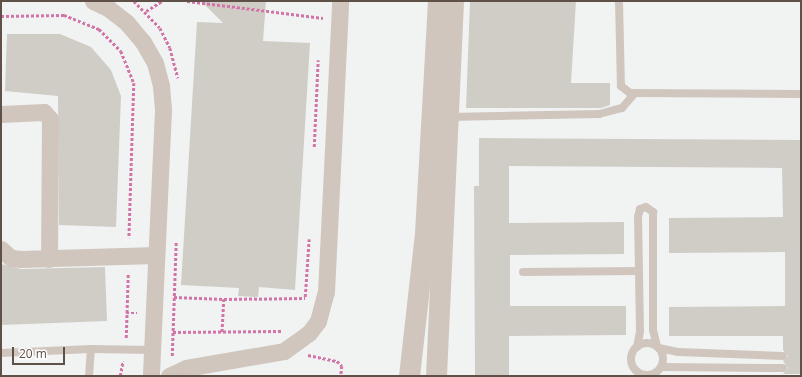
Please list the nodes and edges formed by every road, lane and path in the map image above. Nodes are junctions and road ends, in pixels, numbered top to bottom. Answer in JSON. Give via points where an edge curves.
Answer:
{"nodes":[{"id":1,"x":93,"y":1,"type":"edge"},
{"id":2,"x":162,"y":1,"type":"edge"},
{"id":3,"x":187,"y":1,"type":"edge"},
{"id":4,"x":340,"y":1,"type":"edge"},
{"id":5,"x":438,"y":1,"type":"edge"},
{"id":6,"x":453,"y":1,"type":"edge"},
{"id":7,"x":619,"y":1,"type":"edge"},
{"id":8,"x":146,"y":11,"type":"dead end"},
{"id":9,"x":1,"y":16,"type":"edge"},
{"id":10,"x":339,"y":20,"type":"junction"},
{"id":11,"x":635,"y":93,"type":"junction"},
{"id":12,"x":801,"y":94,"type":"edge"},
{"id":13,"x":1,"y":114,"type":"edge"},
{"id":14,"x":448,"y":117,"type":"junction"},
{"id":15,"x":1,"y":249,"type":"edge"},
{"id":16,"x":156,"y":255,"type":"junction"},
{"id":17,"x":128,"y":256,"type":"junction"},
{"id":18,"x":49,"y":259,"type":"junction"},
{"id":19,"x":639,"y":271,"type":"junction"},
{"id":20,"x":523,"y":272,"type":"dead end"},
{"id":21,"x":174,"y":297,"type":"dead end"},
{"id":22,"x":224,"y":299,"type":"junction"},
{"id":23,"x":304,"y":304,"type":"dead end"},
{"id":24,"x":287,"y":330,"type":"dead end"},
{"id":25,"x":173,"y":332,"type":"dead end"},
{"id":26,"x":222,"y":332,"type":"junction"},
{"id":27,"x":126,"y":339,"type":"dead end"},
{"id":28,"x":637,"y":346,"type":"junction"},
{"id":29,"x":658,"y":347,"type":"junction"},
{"id":30,"x":91,"y":349,"type":"junction"},
{"id":31,"x":152,"y":350,"type":"junction"},
{"id":32,"x":284,"y":351,"type":"junction"},
{"id":33,"x":1,"y":353,"type":"edge"},
{"id":34,"x":783,"y":356,"type":"dead end"},
{"id":35,"x":661,"y":367,"type":"junction"},
{"id":36,"x":783,"y":368,"type":"dead end"},
{"id":37,"x":637,"y":374,"type":"edge"},
{"id":38,"x":653,"y":375,"type":"edge"},
{"id":39,"x":89,"y":376,"type":"edge"},
{"id":40,"x":150,"y":376,"type":"edge"},
{"id":41,"x":169,"y":376,"type":"edge"},
{"id":42,"x":341,"y":376,"type":"edge"},
{"id":43,"x":410,"y":376,"type":"edge"},
{"id":44,"x":436,"y":376,"type":"edge"}],
"edges":[{"from":1,"to":16,"type":"street","via":[[108,8],[127,23],[143,42],[154,63],[161,86],[163,110]]},
{"from":2,"to":8,"type":"path"},
{"from":3,"to":10,"type":"path"},
{"from":4,"to":10,"type":"street"},
{"from":5,"to":43,"type":"street","via":[[425,233]]},
{"from":6,"to":14,"type":"street"},
{"from":7,"to":11,"type":"lane","via":[[622,86],[625,91]]},
{"from":9,"to":17,"type":"path","via":[[64,16],[99,30],[121,51],[134,83]]},
{"from":10,"to":32,"type":"street","via":[[324,307],[309,333]]},
{"from":11,"to":12,"type":"lane"},
{"from":11,"to":14,"type":"lane","via":[[622,108],[599,114]]},
{"from":13,"to":18,"type":"street","via":[[44,112],[50,119]]},
{"from":14,"to":44,"type":"street"},
{"from":15,"to":18,"type":"street","via":[[11,258]]},
{"from":16,"to":17,"type":"street"},
{"from":16,"to":31,"type":"street"},
{"from":17,"to":18,"type":"street"},
{"from":17,"to":27,"type":"path"},
{"from":19,"to":20,"type":"lane"},
{"from":19,"to":28,"type":"lane","via":[[640,331]]},
{"from":19,"to":29,"type":"lane","via":[[638,213],[646,207],[652,212],[653,330]]},
{"from":21,"to":22,"type":"path"},
{"from":22,"to":23,"type":"path","via":[[305,297]]},
{"from":22,"to":26,"type":"path"},
{"from":24,"to":26,"type":"path"},
{"from":25,"to":26,"type":"path"},
{"from":28,"to":29,"type":"lane","via":[[644,343]]},
{"from":28,"to":37,"type":"lane","via":[[631,359]]},
{"from":29,"to":34,"type":"lane","via":[[678,352]]},
{"from":29,"to":35,"type":"lane","via":[[663,354]]},
{"from":30,"to":31,"type":"lane"},
{"from":30,"to":33,"type":"lane"},
{"from":30,"to":39,"type":"lane"},
{"from":31,"to":40,"type":"street"},
{"from":32,"to":41,"type":"street","via":[[186,368]]},
{"from":32,"to":42,"type":"path","via":[[337,361],[342,366]]},
{"from":35,"to":36,"type":"lane"},
{"from":35,"to":38,"type":"lane"},
{"from":37,"to":38,"type":"lane"}]}
